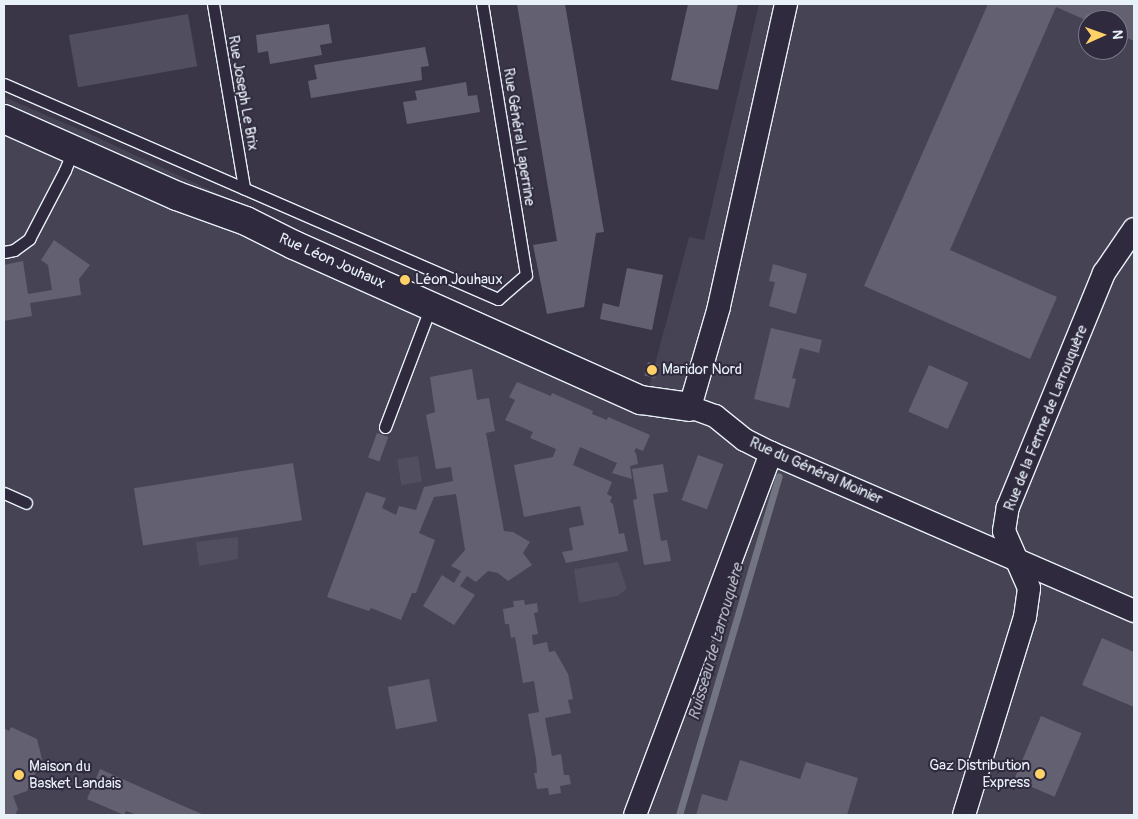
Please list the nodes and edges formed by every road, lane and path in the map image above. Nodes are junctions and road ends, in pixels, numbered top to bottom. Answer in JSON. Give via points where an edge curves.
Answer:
{"nodes":[{"id":1,"x":213,"y":4,"type":"edge"},
{"id":2,"x":482,"y":4,"type":"edge"},
{"id":3,"x":786,"y":4,"type":"edge"},
{"id":4,"x":4,"y":84,"type":"edge"},
{"id":5,"x":4,"y":119,"type":"edge"},
{"id":6,"x":73,"y":150,"type":"junction"},
{"id":7,"x":244,"y":188,"type":"junction"},
{"id":8,"x":1134,"y":229,"type":"edge"},
{"id":9,"x":4,"y":252,"type":"edge"},
{"id":10,"x":431,"y":306,"type":"junction"},
{"id":11,"x":690,"y":407,"type":"junction"},
{"id":12,"x":385,"y":427,"type":"dead end"},
{"id":13,"x":771,"y":453,"type":"junction"},
{"id":14,"x":4,"y":493,"type":"edge"},
{"id":15,"x":26,"y":503,"type":"dead end"},
{"id":16,"x":1018,"y":560,"type":"junction"},
{"id":17,"x":1134,"y":611,"type":"edge"},
{"id":18,"x":635,"y":815,"type":"edge"},
{"id":19,"x":964,"y":815,"type":"edge"}],
"edges":[{"from":1,"to":7,"type":"lane","name":"Rue Joseph Le Brix"},
{"from":2,"to":7,"type":"lane","name":"Rue Général Laperrine","via":[[526,275],[498,299]]},
{"from":3,"to":11,"type":"street","via":[[719,308]]},
{"from":4,"to":7,"type":"lane"},
{"from":5,"to":6,"type":"street","name":"Rue Léon Jouhaux"},
{"from":6,"to":9,"type":"lane","via":[[66,170],[29,239],[14,250]]},
{"from":6,"to":10,"type":"street","name":"Rue Léon Jouhaux","via":[[177,196],[246,221]]},
{"from":8,"to":16,"type":"street","name":"Rue de la Ferme de Larrouquère","via":[[1104,273],[1008,507],[1004,531]]},
{"from":10,"to":11,"type":"street","name":"Rue Léon Jouhaux","via":[[641,400]]},
{"from":10,"to":12,"type":"lane"},
{"from":11,"to":13,"type":"street","name":"Rue du Général Moinier","via":[[715,416],[745,440]]},
{"from":13,"to":16,"type":"street","name":"Rue du Général Moinier"},
{"from":13,"to":18,"type":"street"},
{"from":14,"to":15,"type":"lane"},
{"from":16,"to":17,"type":"street","name":"Rue du Général Moinier"},
{"from":16,"to":19,"type":"street","name":"Rue de la Ferme de Larrouquère","via":[[1029,588],[1025,617]]}]}
